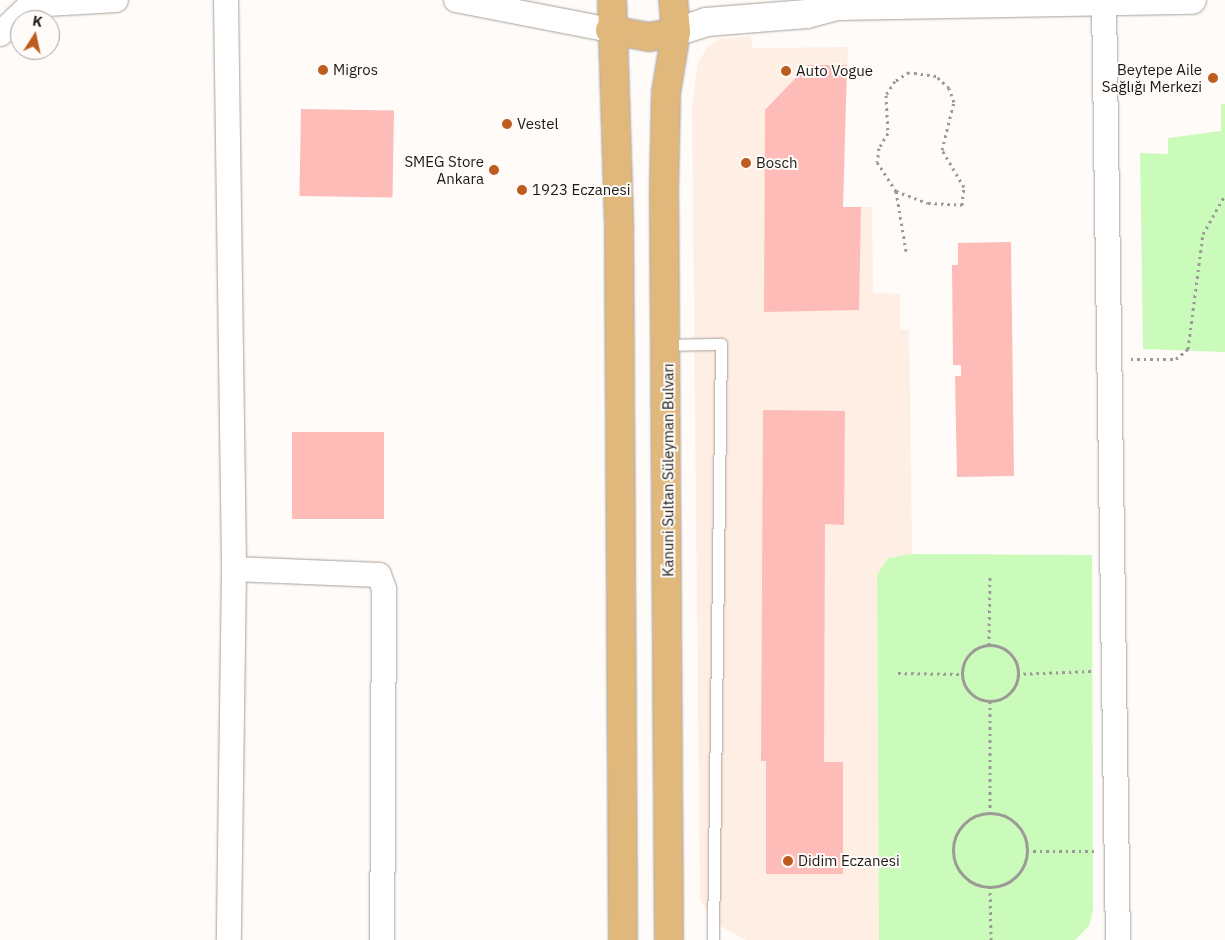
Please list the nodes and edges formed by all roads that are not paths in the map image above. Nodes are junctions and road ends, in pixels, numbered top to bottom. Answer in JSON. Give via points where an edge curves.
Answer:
{"nodes":[{"id":1,"x":116,"y":0,"type":"edge"},
{"id":2,"x":226,"y":0,"type":"edge"},
{"id":3,"x":456,"y":0,"type":"edge"},
{"id":4,"x":612,"y":0,"type":"edge"},
{"id":5,"x":673,"y":0,"type":"edge"},
{"id":6,"x":1192,"y":0,"type":"edge"},
{"id":7,"x":30,"y":2,"type":"edge"},
{"id":8,"x":1104,"y":2,"type":"edge"},
{"id":9,"x":829,"y":3,"type":"edge"},
{"id":10,"x":610,"y":30,"type":"junction"},
{"id":11,"x":676,"y":32,"type":"junction"},
{"id":12,"x":0,"y":34,"type":"edge"},
{"id":13,"x":667,"y":345,"type":"junction"},
{"id":14,"x":234,"y":569,"type":"junction"},
{"id":15,"x":229,"y":940,"type":"edge"},
{"id":16,"x":382,"y":940,"type":"edge"},
{"id":17,"x":623,"y":940,"type":"edge"},
{"id":18,"x":669,"y":940,"type":"edge"},
{"id":19,"x":713,"y":940,"type":"edge"},
{"id":20,"x":1118,"y":940,"type":"edge"}],
"edges":[{"from":1,"to":7,"type":"street"},
{"from":2,"to":14,"type":"street"},
{"from":3,"to":10,"type":"street"},
{"from":4,"to":10,"type":"main road"},
{"from":5,"to":11,"type":"main road","name":"Kanuni Sultan Süleyman Bulvarı"},
{"from":6,"to":8,"type":"street"},
{"from":7,"to":12,"type":"street"},
{"from":8,"to":9,"type":"street"},
{"from":8,"to":20,"type":"street"},
{"from":9,"to":11,"type":"street","via":[[807,14],[706,22]]},
{"from":10,"to":11,"type":"main road","via":[[649,38]]},
{"from":10,"to":17,"type":"main road","via":[[619,229]]},
{"from":11,"to":13,"type":"main road","name":"Kanuni Sultan Süleyman Bulvarı","via":[[664,142]]},
{"from":13,"to":18,"type":"main road","name":"Kanuni Sultan Süleyman Bulvarı"},
{"from":13,"to":19,"type":"lane","via":[[721,344]]},
{"from":14,"to":15,"type":"street"},
{"from":14,"to":16,"type":"street","via":[[379,576],[384,589]]}]}
